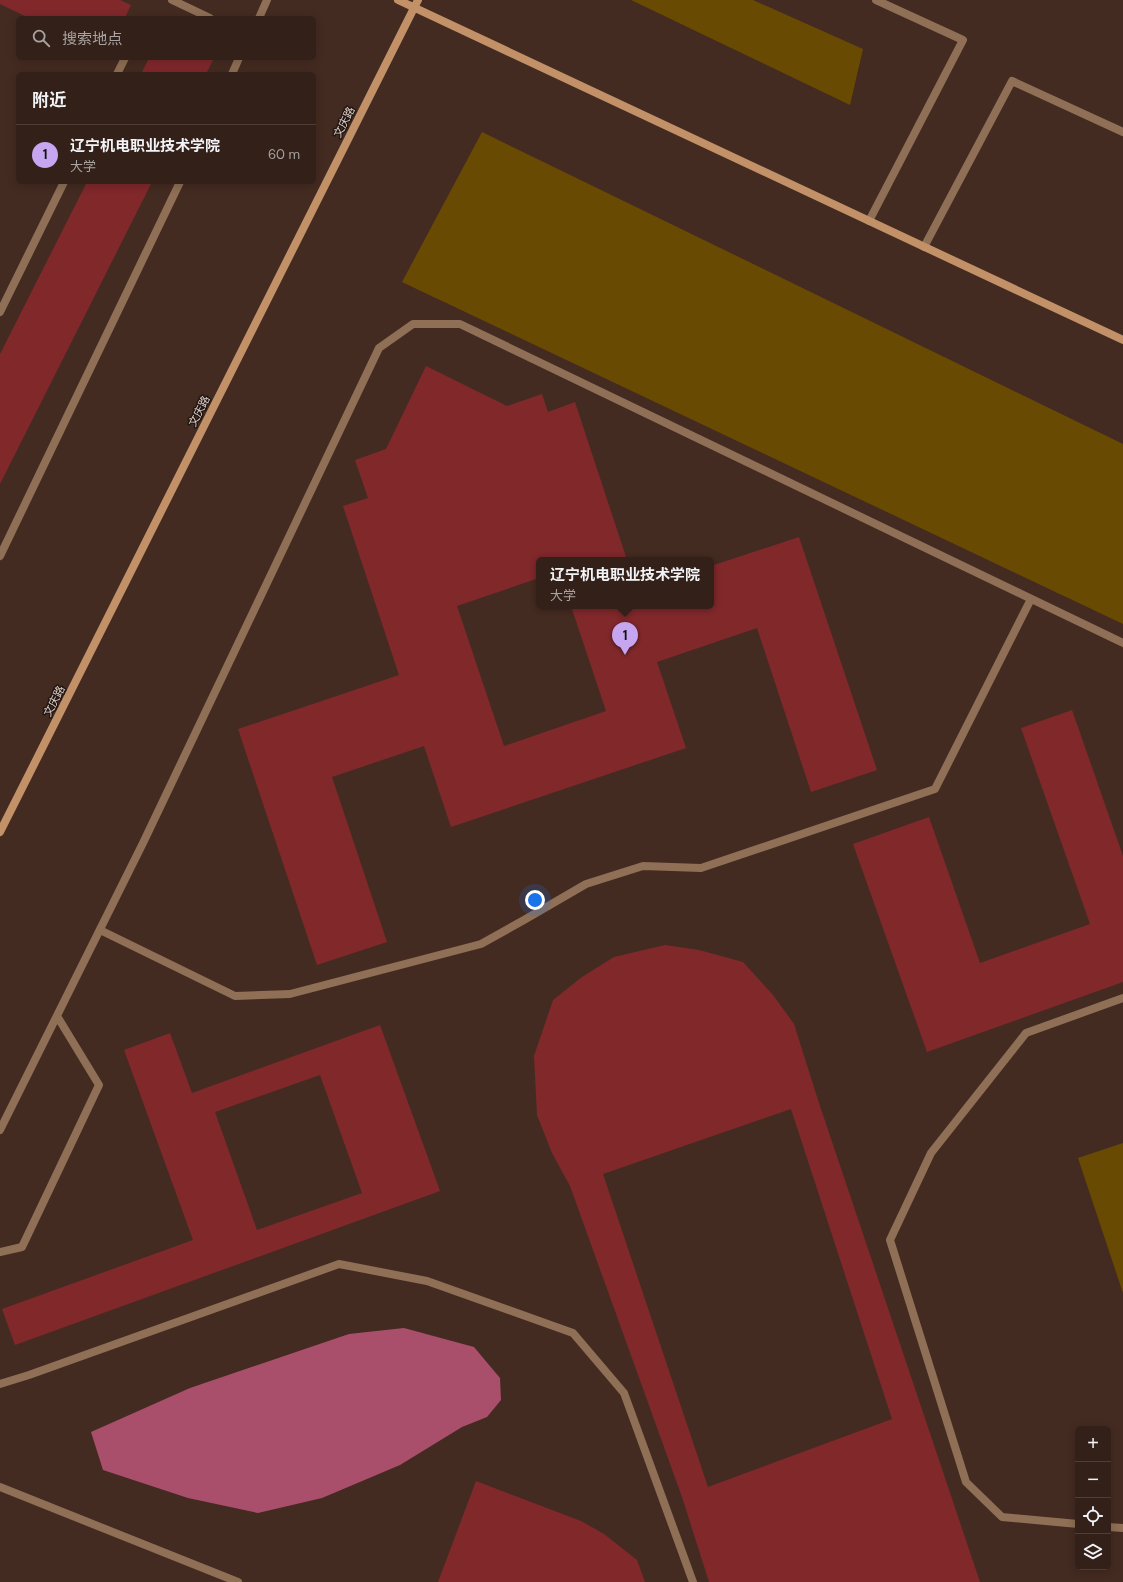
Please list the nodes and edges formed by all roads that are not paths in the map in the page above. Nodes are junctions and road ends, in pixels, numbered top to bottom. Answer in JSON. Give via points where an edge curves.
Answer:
{"nodes":[{"id":1,"x":172,"y":0,"type":"edge"},
{"id":2,"x":267,"y":0,"type":"edge"},
{"id":3,"x":398,"y":0,"type":"edge"},
{"id":4,"x":418,"y":0,"type":"edge"},
{"id":5,"x":876,"y":0,"type":"edge"},
{"id":6,"x":414,"y":8,"type":"junction"},
{"id":7,"x":206,"y":16,"type":"edge"},
{"id":8,"x":259,"y":16,"type":"edge"},
{"id":9,"x":124,"y":60,"type":"edge"},
{"id":10,"x":238,"y":60,"type":"edge"},
{"id":11,"x":118,"y":72,"type":"edge"},
{"id":12,"x":233,"y":72,"type":"edge"},
{"id":13,"x":1123,"y":132,"type":"edge"},
{"id":14,"x":63,"y":184,"type":"edge"},
{"id":15,"x":179,"y":184,"type":"edge"},
{"id":16,"x":869,"y":221,"type":"junction"},
{"id":17,"x":924,"y":247,"type":"junction"},
{"id":18,"x":0,"y":312,"type":"edge"},
{"id":19,"x":1123,"y":340,"type":"edge"},
{"id":20,"x":0,"y":556,"type":"edge"},
{"id":21,"x":1031,"y":599,"type":"junction"},
{"id":22,"x":1123,"y":643,"type":"edge"},
{"id":23,"x":0,"y":832,"type":"edge"},
{"id":24,"x":100,"y":930,"type":"junction"},
{"id":25,"x":1123,"y":998,"type":"edge"},
{"id":26,"x":57,"y":1016,"type":"junction"},
{"id":27,"x":0,"y":1130,"type":"edge"},
{"id":28,"x":0,"y":1252,"type":"edge"},
{"id":29,"x":0,"y":1384,"type":"edge"},
{"id":30,"x":0,"y":1487,"type":"edge"},
{"id":31,"x":1075,"y":1524,"type":"edge"},
{"id":32,"x":1111,"y":1527,"type":"edge"},
{"id":33,"x":1123,"y":1528,"type":"edge"},
{"id":34,"x":238,"y":1582,"type":"edge"},
{"id":35,"x":693,"y":1582,"type":"edge"}],
"edges":[{"from":1,"to":7,"type":"street"},
{"from":2,"to":8,"type":"street"},
{"from":3,"to":6,"type":"street"},
{"from":4,"to":6,"type":"street","name":"文庆路"},
{"from":5,"to":16,"type":"street","via":[[963,40]]},
{"from":6,"to":16,"type":"street"},
{"from":6,"to":23,"type":"street","name":"文庆路"},
{"from":9,"to":11,"type":"street"},
{"from":10,"to":12,"type":"street"},
{"from":13,"to":17,"type":"street","via":[[1012,81]]},
{"from":14,"to":18,"type":"street"},
{"from":15,"to":20,"type":"street"},
{"from":16,"to":17,"type":"street"},
{"from":17,"to":19,"type":"street"},
{"from":21,"to":22,"type":"street"},
{"from":21,"to":24,"type":"street","via":[[935,789],[701,868],[643,866],[586,884],[481,944],[290,994],[235,996]]},
{"from":21,"to":24,"type":"street","via":[[460,324],[414,324],[379,348]]},
{"from":24,"to":26,"type":"street"},
{"from":25,"to":31,"type":"street","via":[[1026,1033],[932,1153],[890,1240],[966,1482],[1002,1517]]},
{"from":26,"to":27,"type":"street"},
{"from":26,"to":28,"type":"street","via":[[99,1085],[22,1247]]},
{"from":29,"to":35,"type":"street","via":[[339,1264],[427,1280],[573,1333],[624,1393]]},
{"from":30,"to":34,"type":"street"},
{"from":32,"to":33,"type":"street"}]}
